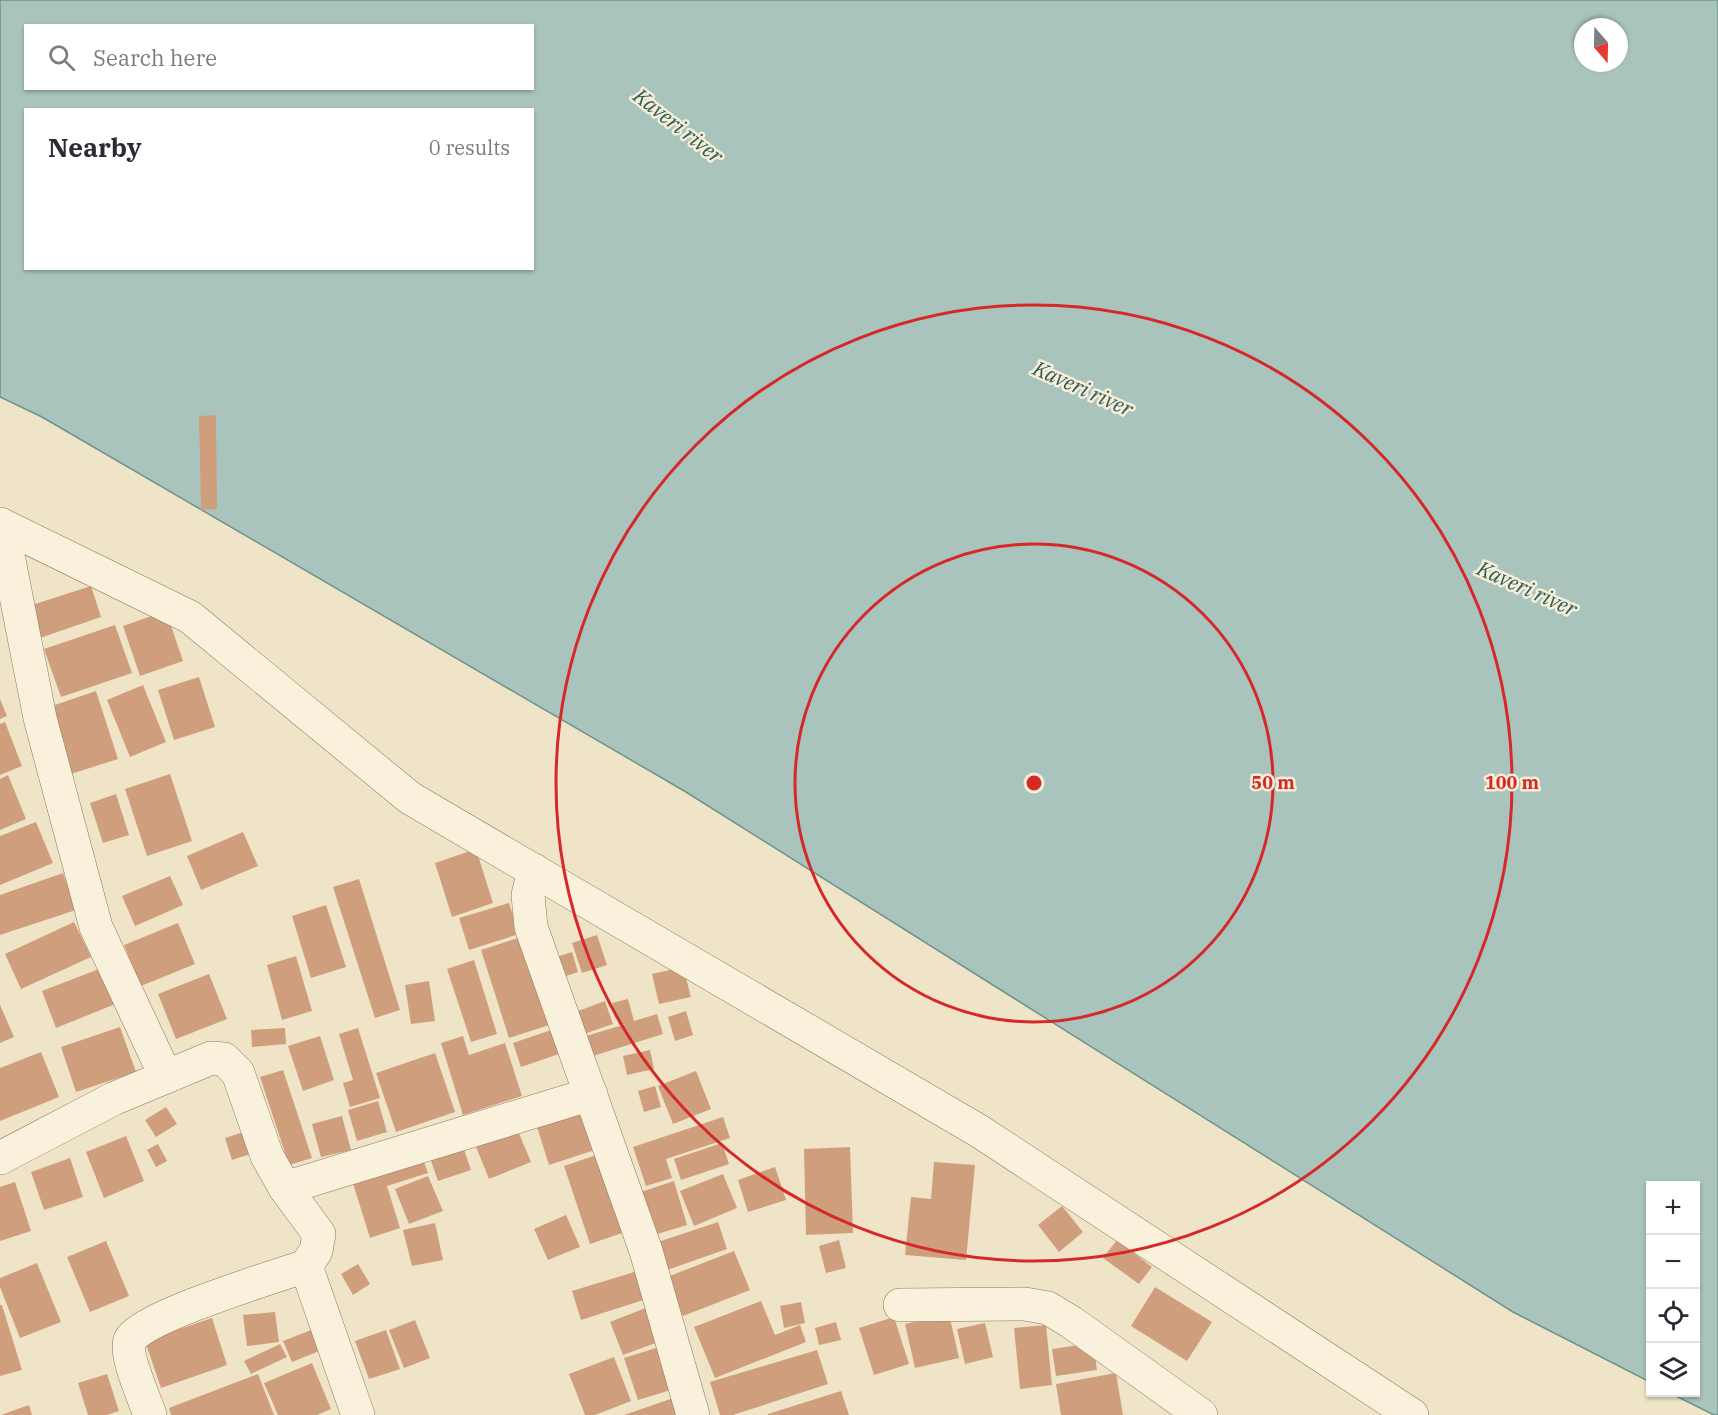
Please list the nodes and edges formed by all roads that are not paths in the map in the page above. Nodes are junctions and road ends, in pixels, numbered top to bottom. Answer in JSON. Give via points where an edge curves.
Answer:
{"nodes":[{"id":1,"x":1,"y":524,"type":"edge"},
{"id":2,"x":534,"y":870,"type":"junction"},
{"id":3,"x":166,"y":1077,"type":"junction"},
{"id":4,"x":591,"y":1094,"type":"junction"},
{"id":5,"x":0,"y":1158,"type":"edge"},
{"id":6,"x":285,"y":1188,"type":"junction"},
{"id":7,"x":306,"y":1266,"type":"junction"},
{"id":8,"x":900,"y":1305,"type":"dead end"},
{"id":9,"x":150,"y":1415,"type":"edge"},
{"id":10,"x":358,"y":1415,"type":"edge"},
{"id":11,"x":693,"y":1415,"type":"edge"},
{"id":12,"x":1201,"y":1415,"type":"edge"},
{"id":13,"x":1412,"y":1415,"type":"edge"}],
"edges":[{"from":1,"to":2,"type":"street","via":[[190,617],[410,798]]},
{"from":1,"to":3,"type":"street","via":[[40,718],[96,927]]},
{"from":2,"to":4,"type":"street","via":[[528,895],[531,927]]},
{"from":2,"to":13,"type":"street","via":[[979,1131]]},
{"from":3,"to":5,"type":"street","via":[[113,1099]]},
{"from":3,"to":6,"type":"street","via":[[211,1058],[224,1059],[238,1073],[267,1156]]},
{"from":4,"to":6,"type":"street"},
{"from":4,"to":11,"type":"street","via":[[646,1251]]},
{"from":6,"to":7,"type":"street","via":[[319,1234],[316,1251]]},
{"from":7,"to":9,"type":"street","via":[[165,1316],[139,1331],[130,1341],[129,1354]]},
{"from":7,"to":10,"type":"street"},
{"from":8,"to":12,"type":"street","via":[[1025,1304],[1048,1308]]}]}
